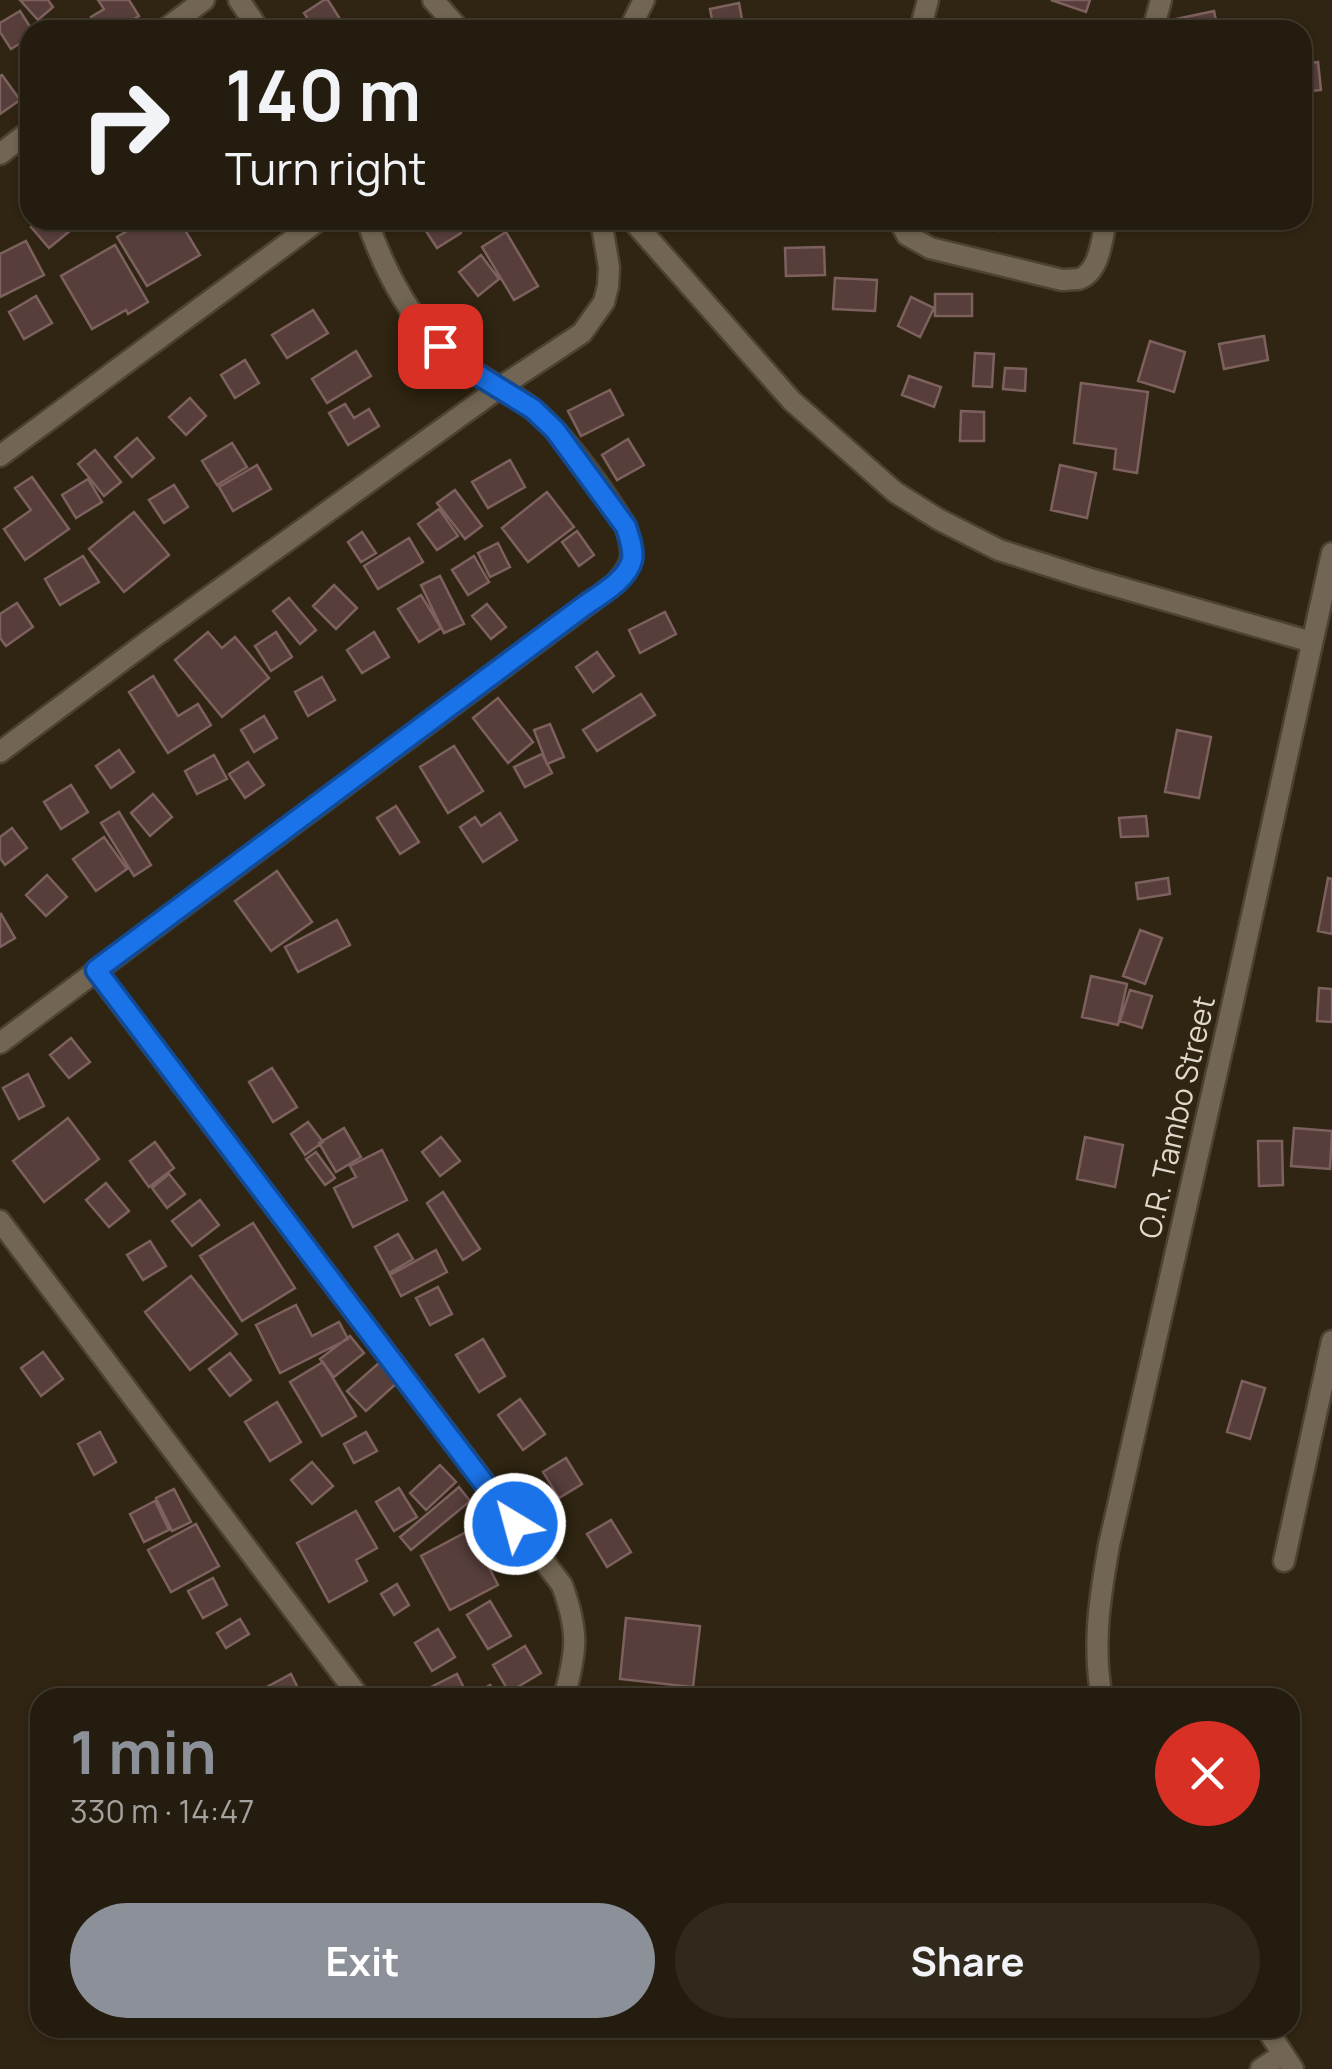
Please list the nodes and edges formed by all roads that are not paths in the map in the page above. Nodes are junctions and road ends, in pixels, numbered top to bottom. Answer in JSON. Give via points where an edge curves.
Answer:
{"nodes":[{"id":1,"x":204,"y":0,"type":"edge"},
{"id":2,"x":433,"y":0,"type":"edge"},
{"id":3,"x":177,"y":20,"type":"edge"},
{"id":4,"x":451,"y":20,"type":"edge"},
{"id":5,"x":20,"y":139,"type":"edge"},
{"id":6,"x":0,"y":154,"type":"edge"},
{"id":7,"x":306,"y":230,"type":"edge"},
{"id":8,"x":371,"y":230,"type":"edge"},
{"id":9,"x":603,"y":230,"type":"edge"},
{"id":10,"x":641,"y":230,"type":"edge"},
{"id":11,"x":904,"y":230,"type":"edge"},
{"id":12,"x":1104,"y":230,"type":"edge"},
{"id":13,"x":499,"y":388,"type":"junction"},
{"id":14,"x":0,"y":456,"type":"edge"},
{"id":15,"x":1332,"y":553,"type":"edge"},
{"id":16,"x":1312,"y":642,"type":"junction"},
{"id":17,"x":0,"y":752,"type":"edge"},
{"id":18,"x":96,"y":970,"type":"junction"},
{"id":19,"x":0,"y":1043,"type":"edge"},
{"id":20,"x":0,"y":1221,"type":"edge"},
{"id":21,"x":1332,"y":1340,"type":"edge"},
{"id":22,"x":1284,"y":1561,"type":"dead end"},
{"id":23,"x":352,"y":1688,"type":"edge"},
{"id":24,"x":567,"y":1688,"type":"edge"},
{"id":25,"x":1101,"y":1688,"type":"edge"},
{"id":26,"x":1273,"y":2038,"type":"edge"},
{"id":27,"x":1288,"y":2061,"type":"edge"},
{"id":28,"x":1261,"y":2069,"type":"edge"}],
"edges":[{"from":1,"to":3,"type":"street"},
{"from":2,"to":4,"type":"street"},
{"from":5,"to":6,"type":"street"},
{"from":7,"to":14,"type":"street"},
{"from":8,"to":13,"type":"street","via":[[421,324]]},
{"from":9,"to":13,"type":"street","via":[[608,286],[594,318]]},
{"from":10,"to":16,"type":"street","via":[[792,401],[895,492],[938,519],[999,550]]},
{"from":11,"to":12,"type":"street","via":[[930,248],[1062,280],[1089,272]]},
{"from":13,"to":17,"type":"street"},
{"from":13,"to":18,"type":"street","via":[[555,430],[615,508],[632,546],[627,571]]},
{"from":15,"to":16,"type":"street","name":"O.R. Tambo Street"},
{"from":16,"to":25,"type":"street","name":"O.R. Tambo Street","via":[[1109,1544],[1099,1602]]},
{"from":18,"to":19,"type":"street"},
{"from":18,"to":24,"type":"street","via":[[562,1585],[574,1636]]},
{"from":20,"to":23,"type":"street"},
{"from":21,"to":22,"type":"street"},
{"from":26,"to":27,"type":"street"},
{"from":27,"to":28,"type":"street"}]}
